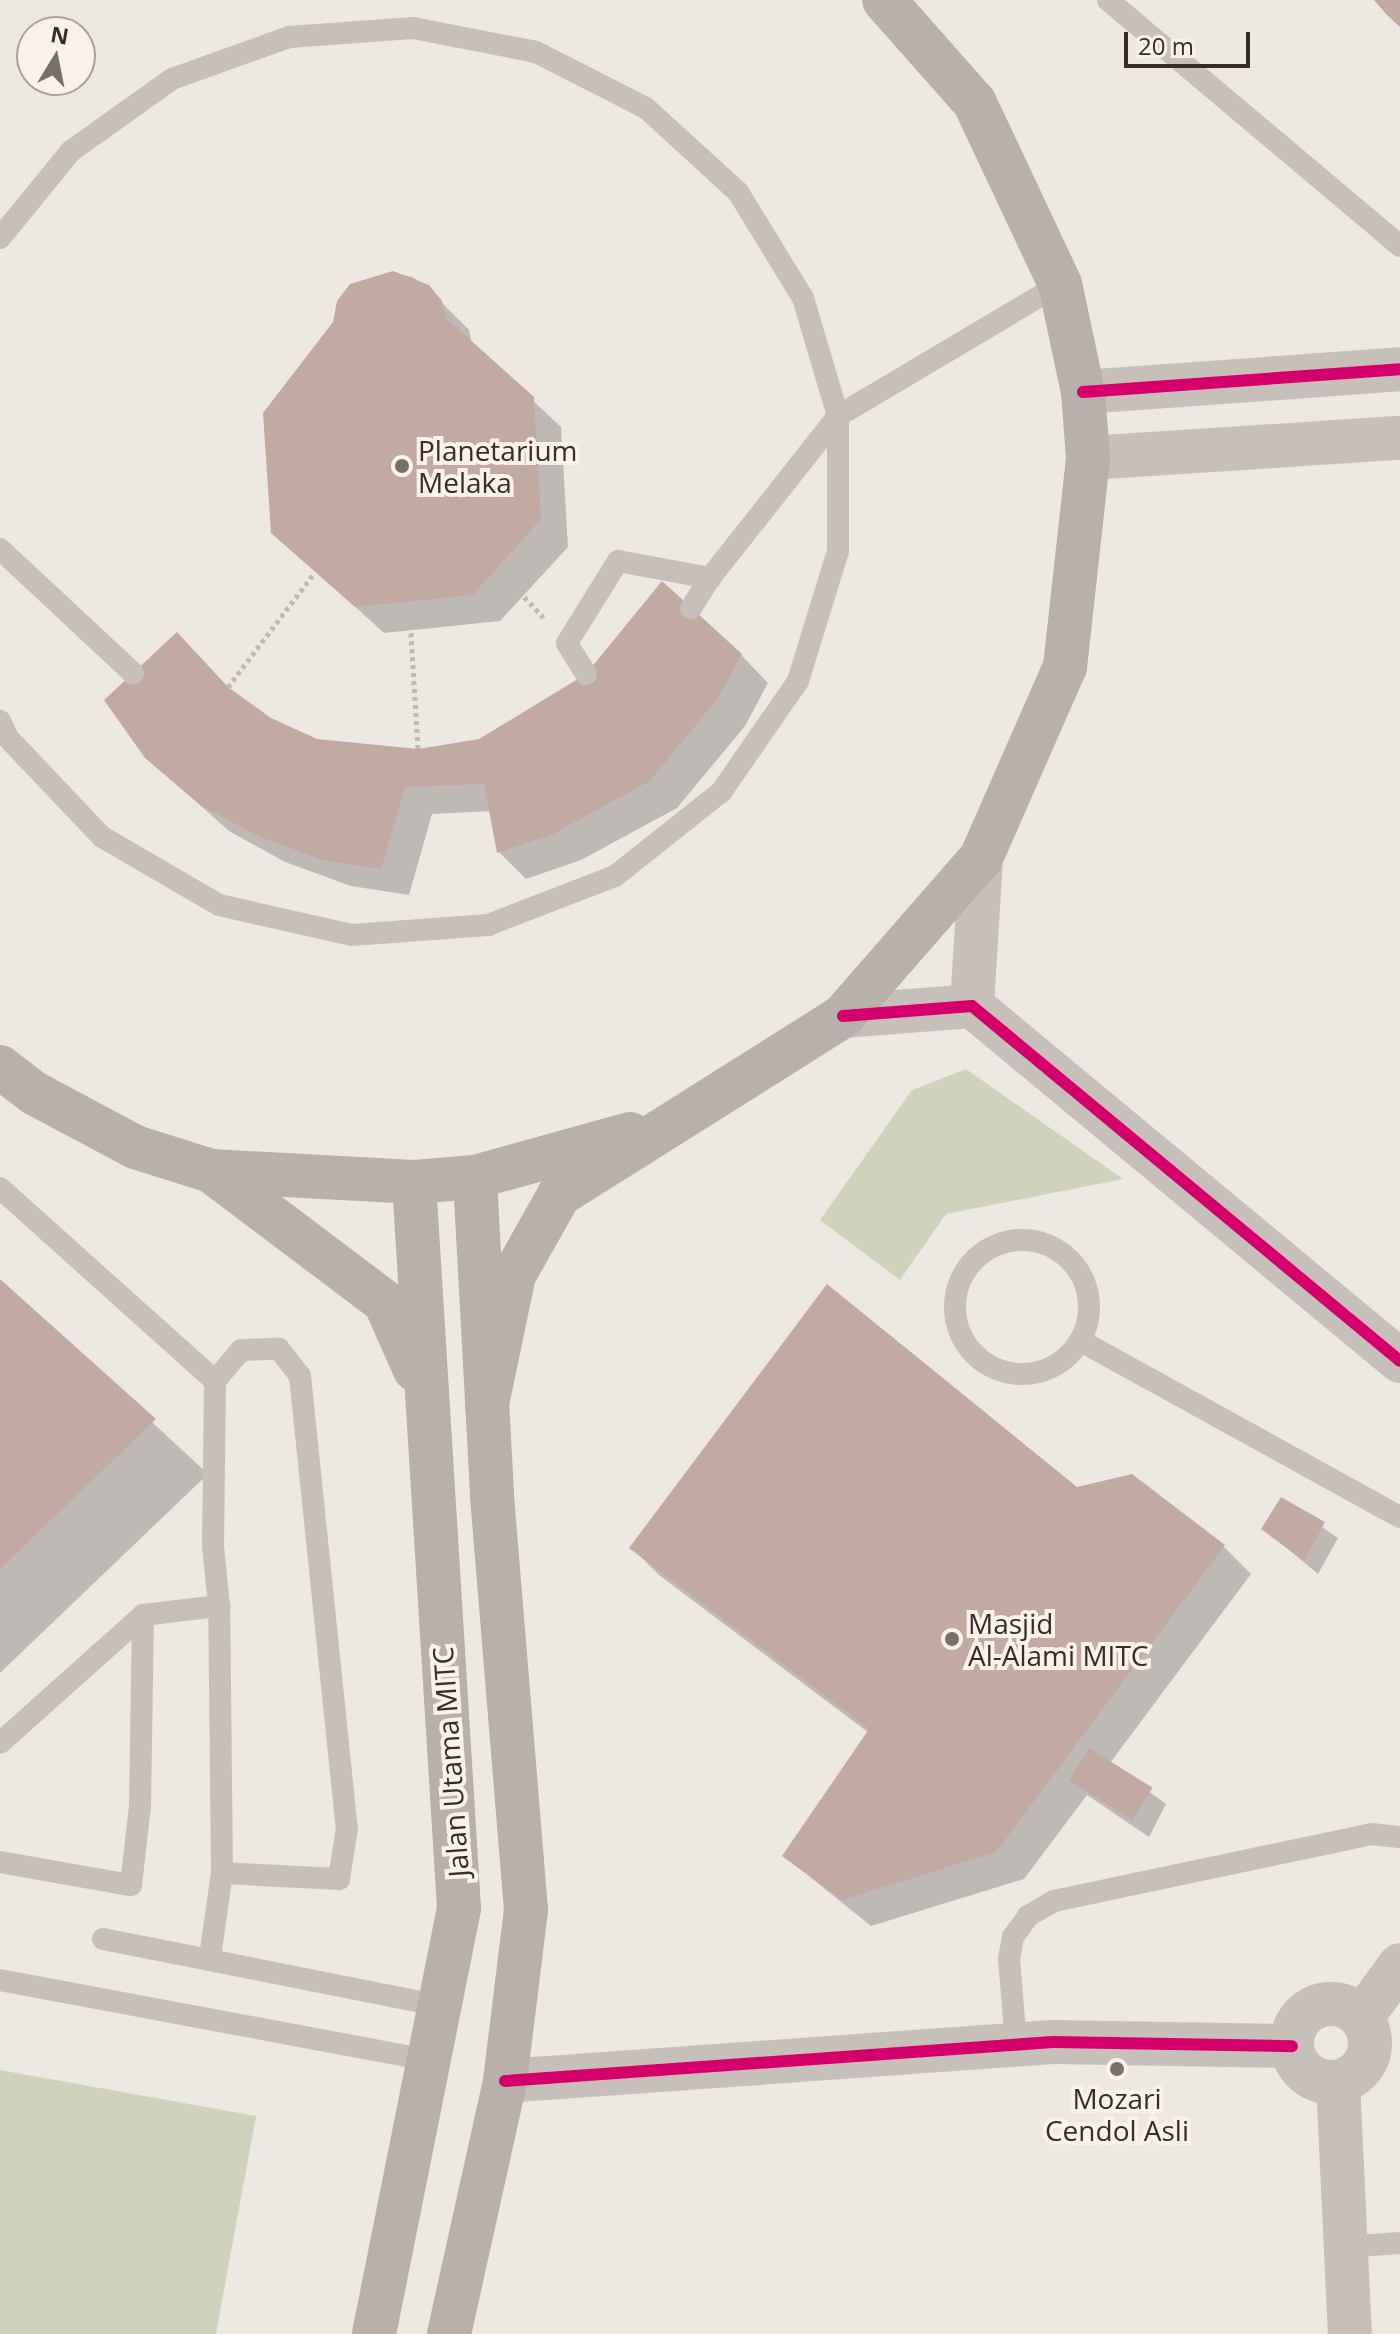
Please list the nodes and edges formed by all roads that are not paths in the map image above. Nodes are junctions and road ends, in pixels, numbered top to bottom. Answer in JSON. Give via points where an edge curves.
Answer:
{"nodes":[{"id":1,"x":884,"y":0,"type":"edge"},
{"id":2,"x":1108,"y":0,"type":"edge"},
{"id":3,"x":0,"y":238,"type":"edge"},
{"id":4,"x":1400,"y":246,"type":"edge"},
{"id":5,"x":1060,"y":284,"type":"junction"},
{"id":6,"x":1400,"y":369,"type":"edge"},
{"id":7,"x":1083,"y":392,"type":"junction"},
{"id":8,"x":838,"y":416,"type":"junction"},
{"id":9,"x":1400,"y":438,"type":"edge"},
{"id":10,"x":1088,"y":458,"type":"junction"},
{"id":11,"x":0,"y":549,"type":"edge"},
{"id":12,"x":710,"y":578,"type":"junction"},
{"id":13,"x":691,"y":608,"type":"dead end"},
{"id":14,"x":133,"y":673,"type":"dead end"},
{"id":15,"x":586,"y":674,"type":"dead end"},
{"id":16,"x":0,"y":721,"type":"edge"},
{"id":17,"x":981,"y":858,"type":"junction"},
{"id":18,"x":972,"y":1006,"type":"junction"},
{"id":19,"x":843,"y":1016,"type":"junction"},
{"id":20,"x":0,"y":1067,"type":"edge"},
{"id":21,"x":671,"y":1123,"type":"junction"},
{"id":22,"x":211,"y":1171,"type":"junction"},
{"id":23,"x":475,"y":1177,"type":"junction"},
{"id":24,"x":414,"y":1182,"type":"junction"},
{"id":25,"x":0,"y":1188,"type":"edge"},
{"id":26,"x":1081,"y":1341,"type":"junction"},
{"id":27,"x":1400,"y":1361,"type":"edge"},
{"id":28,"x":215,"y":1381,"type":"junction"},
{"id":29,"x":427,"y":1398,"type":"junction"},
{"id":30,"x":487,"y":1404,"type":"junction"},
{"id":31,"x":1400,"y":1517,"type":"edge"},
{"id":32,"x":219,"y":1606,"type":"junction"},
{"id":33,"x":143,"y":1615,"type":"junction"},
{"id":34,"x":0,"y":1743,"type":"edge"},
{"id":35,"x":1400,"y":1837,"type":"edge"},
{"id":36,"x":0,"y":1862,"type":"edge"},
{"id":37,"x":222,"y":1873,"type":"junction"},
{"id":38,"x":103,"y":1939,"type":"dead end"},
{"id":39,"x":210,"y":1957,"type":"junction"},
{"id":40,"x":1400,"y":1965,"type":"edge"},
{"id":41,"x":0,"y":1980,"type":"edge"},
{"id":42,"x":442,"y":2006,"type":"junction"},
{"id":43,"x":1362,"y":2017,"type":"junction"},
{"id":44,"x":1016,"y":2044,"type":"junction"},
{"id":45,"x":1292,"y":2046,"type":"junction"},
{"id":46,"x":431,"y":2061,"type":"junction"},
{"id":47,"x":505,"y":2081,"type":"junction"},
{"id":48,"x":1338,"y":2082,"type":"junction"},
{"id":49,"x":1400,"y":2243,"type":"edge"},
{"id":50,"x":1344,"y":2247,"type":"junction"},
{"id":51,"x":374,"y":2334,"type":"edge"},
{"id":52,"x":449,"y":2334,"type":"edge"},
{"id":53,"x":1350,"y":2334,"type":"edge"}],
"edges":[{"from":1,"to":5,"type":"main road","via":[[975,103]]},
{"from":2,"to":4,"type":"lane"},
{"from":3,"to":8,"type":"lane","via":[[71,151],[172,79],[289,37],[413,28],[536,52],[646,108],[738,192],[803,298]]},
{"from":5,"to":7,"type":"main road"},
{"from":5,"to":8,"type":"lane"},
{"from":6,"to":7,"type":"street"},
{"from":7,"to":10,"type":"main road"},
{"from":8,"to":12,"type":"lane"},
{"from":8,"to":16,"type":"lane","via":[[838,551],[798,681],[721,792],[615,876],[488,925],[352,935],[219,905],[102,837],[8,738]]},
{"from":9,"to":10,"type":"street"},
{"from":10,"to":17,"type":"main road","via":[[1065,667]]},
{"from":11,"to":14,"type":"lane"},
{"from":12,"to":13,"type":"lane"},
{"from":12,"to":15,"type":"lane","via":[[618,561],[567,643]]},
{"from":17,"to":18,"type":"street"},
{"from":17,"to":19,"type":"main road"},
{"from":18,"to":19,"type":"street"},
{"from":18,"to":27,"type":"street"},
{"from":19,"to":21,"type":"main road"},
{"from":20,"to":22,"type":"main road","via":[[34,1093],[135,1147]]},
{"from":21,"to":23,"type":"main road"},
{"from":21,"to":30,"type":"main road","via":[[559,1195],[514,1275]]},
{"from":22,"to":24,"type":"main road"},
{"from":22,"to":29,"type":"main road","via":[[385,1302]]},
{"from":23,"to":24,"type":"main road"},
{"from":23,"to":30,"type":"main road"},
{"from":24,"to":29,"type":"main road","name":"Jalan Utama MITC"},
{"from":25,"to":28,"type":"lane"},
{"from":26,"to":26,"type":"lane","via":[[1089,1319],[1089,1296],[1081,1274],[1066,1256],[1045,1245],[999,1244],[964,1274],[955,1314],[972,1352],[988,1365],[1030,1374],[1068,1357]]},
{"from":26,"to":31,"type":"lane"},
{"from":28,"to":32,"type":"lane","via":[[213,1546]]},
{"from":28,"to":37,"type":"lane","via":[[241,1350],[279,1349],[300,1376],[347,1828],[339,1879]]},
{"from":29,"to":42,"type":"main road","name":"Jalan Utama MITC","via":[[459,1908]]},
{"from":30,"to":47,"type":"main road","via":[[526,1910]]},
{"from":32,"to":33,"type":"lane"},
{"from":32,"to":37,"type":"lane"},
{"from":33,"to":34,"type":"lane"},
{"from":33,"to":36,"type":"lane","via":[[140,1806],[131,1885]]},
{"from":35,"to":44,"type":"lane","via":[[1371,1834],[1054,1901],[1028,1916],[1013,1937],[1009,1959]]},
{"from":37,"to":39,"type":"lane"},
{"from":38,"to":39,"type":"lane"},
{"from":39,"to":42,"type":"lane"},
{"from":40,"to":43,"type":"street"},
{"from":41,"to":46,"type":"lane"},
{"from":42,"to":46,"type":"main road","name":"Jalan Utama MITC"},
{"from":43,"to":45,"type":"street","via":[[1349,2007],[1317,2006],[1298,2022]]},
{"from":43,"to":48,"type":"street","via":[[1371,2049],[1365,2064]]},
{"from":44,"to":45,"type":"street"},
{"from":44,"to":47,"type":"street"},
{"from":45,"to":48,"type":"street","via":[[1307,2074]]},
{"from":46,"to":51,"type":"main road","name":"Jalan Utama MITC"},
{"from":47,"to":52,"type":"main road"},
{"from":48,"to":50,"type":"street"},
{"from":49,"to":50,"type":"lane"},
{"from":50,"to":53,"type":"street"}]}
